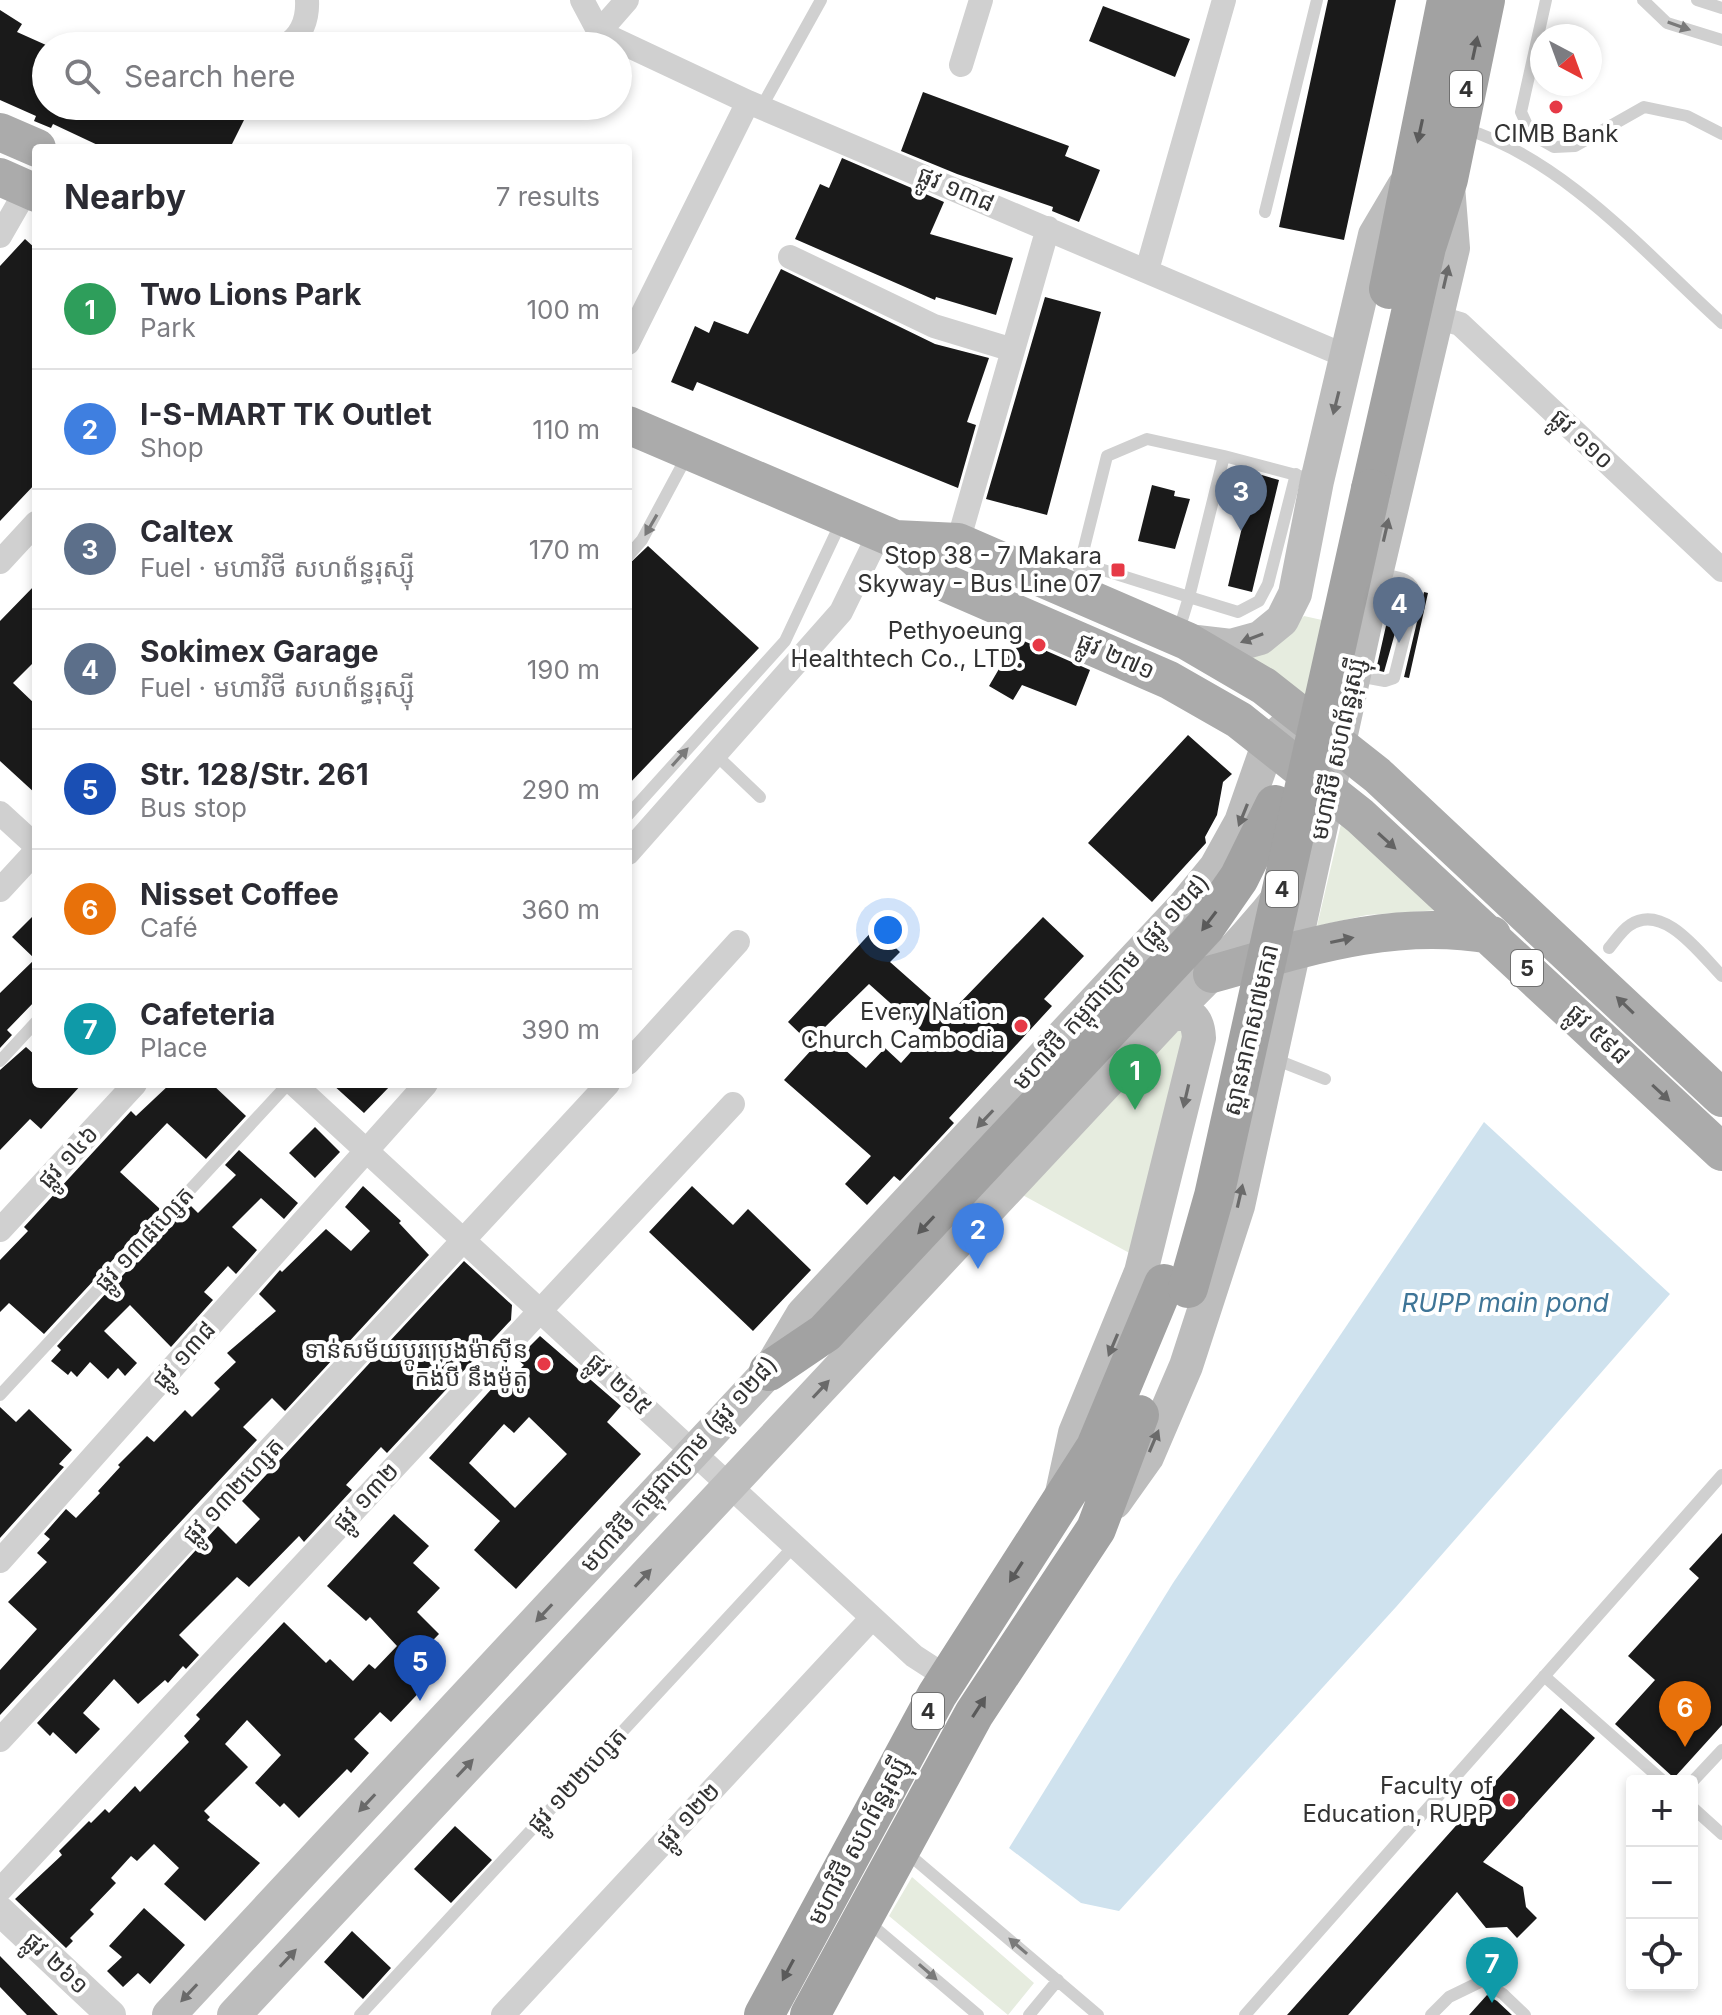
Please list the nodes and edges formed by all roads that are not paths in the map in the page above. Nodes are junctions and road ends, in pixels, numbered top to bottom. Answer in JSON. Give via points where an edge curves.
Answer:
{"nodes":[{"id":1,"x":307,"y":0,"type":"edge"},
{"id":2,"x":582,"y":0,"type":"edge"},
{"id":3,"x":627,"y":0,"type":"edge"},
{"id":4,"x":821,"y":0,"type":"edge"},
{"id":5,"x":981,"y":0,"type":"edge"},
{"id":6,"x":1224,"y":0,"type":"edge"},
{"id":7,"x":1317,"y":0,"type":"edge"},
{"id":8,"x":1447,"y":0,"type":"edge"},
{"id":9,"x":1485,"y":0,"type":"edge"},
{"id":10,"x":1546,"y":0,"type":"edge"},
{"id":11,"x":1643,"y":0,"type":"edge"},
{"id":12,"x":1697,"y":0,"type":"edge"},
{"id":13,"x":1722,"y":8,"type":"edge"},
{"id":14,"x":300,"y":32,"type":"edge"},
{"id":15,"x":599,"y":32,"type":"joint"},
{"id":16,"x":1722,"y":40,"type":"edge"},
{"id":17,"x":632,"y":48,"type":"edge"},
{"id":18,"x":961,"y":65,"type":"dead end"},
{"id":19,"x":754,"y":105,"type":"junction"},
{"id":20,"x":1458,"y":127,"type":"junction"},
{"id":21,"x":0,"y":132,"type":"edge"},
{"id":22,"x":1722,"y":134,"type":"edge"},
{"id":23,"x":32,"y":146,"type":"edge"},
{"id":24,"x":1430,"y":175,"type":"junction"},
{"id":25,"x":21,"y":186,"type":"edge"},
{"id":26,"x":1265,"y":212,"type":"dead end"},
{"id":27,"x":1048,"y":228,"type":"junction"},
{"id":28,"x":0,"y":236,"type":"edge"},
{"id":29,"x":790,"y":257,"type":"dead end"},
{"id":30,"x":1147,"y":270,"type":"junction"},
{"id":31,"x":1436,"y":317,"type":"junction"},
{"id":32,"x":1722,"y":323,"type":"edge"},
{"id":33,"x":632,"y":335,"type":"edge"},
{"id":34,"x":1013,"y":350,"type":"junction"},
{"id":35,"x":1348,"y":357,"type":"junction"},
{"id":36,"x":632,"y":427,"type":"edge"},
{"id":37,"x":689,"y":451,"type":"junction"},
{"id":38,"x":1224,"y":456,"type":"junction"},
{"id":39,"x":1332,"y":482,"type":"junction"},
{"id":40,"x":843,"y":516,"type":"junction"},
{"id":41,"x":32,"y":527,"type":"edge"},
{"id":42,"x":888,"y":536,"type":"junction"},
{"id":43,"x":958,"y":542,"type":"junction"},
{"id":44,"x":632,"y":551,"type":"edge"},
{"id":45,"x":0,"y":562,"type":"edge"},
{"id":46,"x":1722,"y":570,"type":"edge"},
{"id":47,"x":1076,"y":576,"type":"junction"},
{"id":48,"x":1189,"y":597,"type":"junction"},
{"id":49,"x":1182,"y":638,"type":"junction"},
{"id":50,"x":1326,"y":732,"type":"junction"},
{"id":51,"x":1269,"y":742,"type":"junction"},
{"id":52,"x":715,"y":754,"type":"junction"},
{"id":53,"x":1329,"y":789,"type":"junction"},
{"id":54,"x":760,"y":797,"type":"dead end"},
{"id":55,"x":1275,"y":805,"type":"junction"},
{"id":56,"x":632,"y":811,"type":"edge"},
{"id":57,"x":0,"y":813,"type":"edge"},
{"id":58,"x":32,"y":845,"type":"edge"},
{"id":59,"x":1316,"y":846,"type":"junction"},
{"id":60,"x":632,"y":848,"type":"edge"},
{"id":61,"x":32,"y":854,"type":"edge"},
{"id":62,"x":0,"y":890,"type":"edge"},
{"id":63,"x":1492,"y":935,"type":"junction"},
{"id":64,"x":738,"y":942,"type":"dead end"},
{"id":65,"x":1609,"y":948,"type":"dead end"},
{"id":66,"x":1293,"y":951,"type":"junction"},
{"id":67,"x":1212,"y":974,"type":"junction"},
{"id":68,"x":1722,"y":976,"type":"edge"},
{"id":69,"x":1170,"y":1015,"type":"junction"},
{"id":70,"x":32,"y":1026,"type":"edge"},
{"id":71,"x":1199,"y":1038,"type":"junction"},
{"id":72,"x":632,"y":1059,"type":"edge"},
{"id":73,"x":0,"y":1061,"type":"edge"},
{"id":74,"x":1269,"y":1063,"type":"junction"},
{"id":75,"x":1325,"y":1079,"type":"dead end"},
{"id":76,"x":131,"y":1088,"type":"edge"},
{"id":77,"x":284,"y":1088,"type":"edge"},
{"id":78,"x":299,"y":1088,"type":"edge"},
{"id":79,"x":422,"y":1088,"type":"edge"},
{"id":80,"x":604,"y":1088,"type":"edge"},
{"id":81,"x":1722,"y":1098,"type":"edge"},
{"id":82,"x":733,"y":1104,"type":"dead end"},
{"id":83,"x":368,"y":1149,"type":"junction"},
{"id":84,"x":1722,"y":1152,"type":"edge"},
{"id":85,"x":0,"y":1230,"type":"edge"},
{"id":86,"x":465,"y":1242,"type":"junction"},
{"id":87,"x":1176,"y":1286,"type":"junction"},
{"id":88,"x":540,"y":1311,"type":"junction"},
{"id":89,"x":769,"y":1371,"type":"junction"},
{"id":90,"x":0,"y":1395,"type":"edge"},
{"id":91,"x":693,"y":1453,"type":"junction"},
{"id":92,"x":1722,"y":1475,"type":"edge"},
{"id":93,"x":730,"y":1486,"type":"junction"},
{"id":94,"x":1059,"y":1507,"type":"junction"},
{"id":95,"x":1096,"y":1529,"type":"junction"},
{"id":96,"x":794,"y":1546,"type":"junction"},
{"id":97,"x":0,"y":1561,"type":"edge"},
{"id":98,"x":872,"y":1618,"type":"junction"},
{"id":99,"x":1544,"y":1676,"type":"junction"},
{"id":100,"x":948,"y":1678,"type":"junction"},
{"id":101,"x":0,"y":1740,"type":"edge"},
{"id":102,"x":1722,"y":1750,"type":"edge"},
{"id":103,"x":1656,"y":1775,"type":"edge"},
{"id":104,"x":1698,"y":1776,"type":"edge"},
{"id":105,"x":1698,"y":1812,"type":"edge"},
{"id":106,"x":1722,"y":1834,"type":"edge"},
{"id":107,"x":882,"y":1838,"type":"junction"},
{"id":108,"x":0,"y":1890,"type":"edge"},
{"id":109,"x":844,"y":1907,"type":"junction"},
{"id":110,"x":0,"y":1911,"type":"edge"},
{"id":111,"x":1058,"y":1980,"type":"junction"},
{"id":112,"x":973,"y":2014,"type":"edge"},
{"id":113,"x":111,"y":2015,"type":"edge"},
{"id":114,"x":169,"y":2015,"type":"edge"},
{"id":115,"x":234,"y":2015,"type":"edge"},
{"id":116,"x":360,"y":2015,"type":"edge"},
{"id":117,"x":503,"y":2015,"type":"edge"},
{"id":118,"x":764,"y":2015,"type":"edge"},
{"id":119,"x":810,"y":2015,"type":"edge"},
{"id":120,"x":1029,"y":2015,"type":"edge"},
{"id":121,"x":1098,"y":2015,"type":"edge"},
{"id":122,"x":1245,"y":2015,"type":"edge"},
{"id":123,"x":1431,"y":2015,"type":"edge"},
{"id":124,"x":1525,"y":2015,"type":"edge"}],
"edges":[{"from":1,"to":14,"type":"street","via":[[308,16]]},
{"from":2,"to":15,"type":"street"},
{"from":3,"to":15,"type":"street"},
{"from":4,"to":19,"type":"lane"},
{"from":5,"to":18,"type":"street"},
{"from":6,"to":30,"type":"street"},
{"from":7,"to":26,"type":"lane"},
{"from":8,"to":24,"type":"highway","name":"មហាវិថី សហព័ន្ធរុស្ស៊ី","number":"4","one_way":true},
{"from":20,"to":9,"type":"highway","name":"មហាវិថី សហព័ន្ធរុស្ស៊ី","number":"4","one_way":true},
{"from":10,"to":22,"type":"lane","via":[[1521,112],[1531,134],[1554,147],[1575,146],[1644,107],[1687,116]]},
{"from":11,"to":16,"type":"lane","one_way":true,"via":[[1667,23]]},
{"from":12,"to":13,"type":"lane"},
{"from":17,"to":19,"type":"street","name":"ផ្លូវ ១៣៨"},
{"from":19,"to":27,"type":"street","name":"ផ្លូវ ១៣៨"},
{"from":19,"to":33,"type":"street"},
{"from":20,"to":24,"type":"highway","name":"មហាវិថី សហព័ន្ធរុស្ស៊ី","number":"4"},
{"from":20,"to":32,"type":"lane","via":[[1489,136],[1562,178]]},
{"from":21,"to":23,"type":"main road"},
{"from":31,"to":24,"type":"main road","name":"មហាវិថី សហព័ន្ធរុស្ស៊ី","one_way":true,"via":[[1453,248]]},
{"from":24,"to":35,"type":"main road","name":"មហាវិថី សហព័ន្ធរុស្ស៊ី","via":[[1375,235]]},
{"from":24,"to":39,"type":"highway","name":"មហាវិថី សហព័ន្ធរុស្ស៊ី","number":"4","via":[[1426,247]]},
{"from":25,"to":28,"type":"street"},
{"from":27,"to":30,"type":"street","name":"ផ្លូវ ១៣៨"},
{"from":27,"to":34,"type":"street"},
{"from":29,"to":34,"type":"street","via":[[934,326]]},
{"from":30,"to":35,"type":"street","name":"ផ្លូវ ១៣៨"},
{"from":31,"to":46,"type":"street","name":"ផ្លូវ ១១០","via":[[1460,324]]},
{"from":50,"to":31,"type":"main road","name":"មហាវិថី សហព័ន្ធរុស្ស៊ី","one_way":true,"via":[[1354,676]]},
{"from":34,"to":43,"type":"street"},
{"from":35,"to":39,"type":"main road","name":"មហាវិថី សហព័ន្ធរុស្ស៊ី","one_way":true},
{"from":36,"to":37,"type":"main road","name":"ផ្លូវ ២៧១"},
{"from":37,"to":40,"type":"main road","name":"ផ្លូវ ២៧១"},
{"from":37,"to":44,"type":"lane","one_way":true},
{"from":38,"to":39,"type":"lane"},
{"from":38,"to":47,"type":"lane","via":[[1147,439],[1107,456]]},
{"from":38,"to":48,"type":"lane"},
{"from":39,"to":48,"type":"lane","via":[[1259,601],[1238,612]]},
{"from":39,"to":49,"type":"main road","name":"មហាវិថី សហព័ន្ធរុស្ស៊ី","one_way":true,"via":[[1282,620],[1260,638],[1231,646]]},
{"from":39,"to":55,"type":"highway","name":"ស្ពានអាកាស៧មករា","number":"4"},
{"from":39,"to":87,"type":"highway","name":"ស្ពានអាកាស៧មករា","number":"4","bridge":true,"via":[[1214,1196]]},
{"from":40,"to":42,"type":"main road","name":"ផ្លូវ ២៧១"},
{"from":56,"to":40,"type":"lane","one_way":true,"via":[[785,641]]},
{"from":41,"to":45,"type":"street"},
{"from":42,"to":43,"type":"main road","name":"ផ្លូវ ២៧១"},
{"from":42,"to":51,"type":"main road","name":"ផ្លូវ ២៧១","via":[[941,581],[1169,680]]},
{"from":42,"to":52,"type":"street","via":[[841,612]]},
{"from":43,"to":47,"type":"main road","name":"ផ្លូវ ២៧១"},
{"from":47,"to":48,"type":"lane"},
{"from":47,"to":49,"type":"main road","name":"ផ្លូវ ២៧១"},
{"from":48,"to":49,"type":"lane"},
{"from":49,"to":50,"type":"main road","name":"ផ្លូវ ២៧១","via":[[1264,686]]},
{"from":50,"to":51,"type":"main road","via":[[1288,725]]},
{"from":50,"to":53,"type":"main road","name":"មហាវិថី សហព័ន្ធរុស្ស៊ី"},
{"from":81,"to":50,"type":"main road","name":"ផ្លូវ ៥៩៨","number":"5","one_way":true},
{"from":51,"to":53,"type":"main road","name":"ផ្លូវ ២៧១"},
{"from":51,"to":89,"type":"main road","name":"មហាវិថី កម្ពុជាក្រោម (ផ្លូវ ១២៨)","one_way":true,"via":[[1241,822],[1216,867],[803,1314]]},
{"from":52,"to":54,"type":"lane"},
{"from":52,"to":60,"type":"street"},
{"from":53,"to":59,"type":"main road","name":"មហាវិថី សហព័ន្ធរុស្ស៊ី"},
{"from":53,"to":63,"type":"main road","name":"ផ្លូវ ៥៩៨","number":"5","one_way":true},
{"from":55,"to":87,"type":"highway","name":"ស្ពានអាកាស៧មករា","number":"4","via":[[1190,1191]]},
{"from":55,"to":89,"type":"highway","one_way":true,"via":[[1239,878],[1205,927],[825,1333]]},
{"from":57,"to":58,"type":"street"},
{"from":59,"to":66,"type":"main road","name":"មហាវិថី សហព័ន្ធរុស្ស៊ី"},
{"from":59,"to":67,"type":"main road","name":"មហាវិថី កម្ពុជាក្រោម (ផ្លូវ ១២៨)","via":[[1282,897]]},
{"from":61,"to":62,"type":"street"},
{"from":66,"to":63,"type":"main road","one_way":true,"via":[[1418,928]]},
{"from":63,"to":84,"type":"main road","name":"ផ្លូវ ៥៩៨","number":"5","one_way":true},
{"from":64,"to":72,"type":"street"},
{"from":65,"to":68,"type":"lane","via":[[1631,924],[1652,918],[1672,927]]},
{"from":66,"to":67,"type":"main road"},
{"from":66,"to":74,"type":"main road","name":"មហាវិថី សហព័ន្ធរុស្ស៊ី"},
{"from":67,"to":69,"type":"main road","name":"មហាវិថី កម្ពុជាក្រោម (ផ្លូវ ១២៨)"},
{"from":69,"to":71,"type":"main road","via":[[1192,1016]]},
{"from":93,"to":69,"type":"main road","name":"មហាវិថី កម្ពុជាក្រោម (ផ្លូវ ១២៨)","one_way":true},
{"from":70,"to":73,"type":"lane"},
{"from":71,"to":74,"type":"main road","via":[[1233,1029],[1250,1036]]},
{"from":71,"to":94,"type":"main road","name":"មហាវិថី សហព័ន្ធរុស្ស៊ី","one_way":true,"via":[[1141,1272],[1075,1433]]},
{"from":74,"to":75,"type":"lane"},
{"from":95,"to":74,"type":"main road","name":"មហាវិថី សហព័ន្ធរុស្ស៊ី","one_way":true,"via":[[1147,1457],[1186,1366],[1238,1206]]},
{"from":76,"to":85,"type":"street","name":"ផ្លូវ ១៤៦"},
{"from":77,"to":90,"type":"lane","name":"ផ្លូវ ១៣៨ហ្សេត"},
{"from":78,"to":83,"type":"street","name":"ផ្លូវ ២៦៥"},
{"from":79,"to":83,"type":"street","name":"ផ្លូវ ១៣៨"},
{"from":80,"to":86,"type":"street","name":"ផ្លូវ ១៣២ហ្សេត"},
{"from":82,"to":88,"type":"street","name":"ផ្លូវ ១៣២"},
{"from":83,"to":86,"type":"street","name":"ផ្លូវ ២៦៥"},
{"from":83,"to":97,"type":"street","name":"ផ្លូវ ១៣៨"},
{"from":86,"to":88,"type":"street","name":"ផ្លូវ ២៦៥"},
{"from":86,"to":101,"type":"street","name":"ផ្លូវ ១៣២ហ្សេត"},
{"from":87,"to":94,"type":"highway","name":"មហាវិថី សហព័ន្ធរុស្ស៊ី","number":"4","via":[[1096,1447]]},
{"from":87,"to":95,"type":"highway","name":"មហាវិថី សហព័ន្ធរុស្ស៊ី","number":"4"},
{"from":88,"to":91,"type":"street","name":"ផ្លូវ ២៦៥"},
{"from":88,"to":108,"type":"street","name":"ផ្លូវ ១៣២"},
{"from":89,"to":91,"type":"main road","name":"មហាវិថី កម្ពុជាក្រោម (ផ្លូវ ១២៨)"},
{"from":91,"to":93,"type":"street","name":"ផ្លូវ ២៦៥"},
{"from":91,"to":114,"type":"main road","name":"មហាវិថី កម្ពុជាក្រោម (ផ្លូវ ១២៨)","one_way":true},
{"from":92,"to":99,"type":"lane"},
{"from":93,"to":96,"type":"street","name":"ផ្លូវ ២៦៥"},
{"from":115,"to":93,"type":"main road","name":"មហាវិថី កម្ពុជាក្រោម (ផ្លូវ ១២៨)","one_way":true},
{"from":94,"to":100,"type":"highway","name":"មហាវិថី សហព័ន្ធរុស្ស៊ី","number":"4","one_way":true},
{"from":107,"to":95,"type":"highway","name":"មហាវិថី សហព័ន្ធរុស្ស៊ី","number":"4","one_way":true,"via":[[974,1714]]},
{"from":96,"to":98,"type":"street","name":"ផ្លូវ ២៦៥"},
{"from":96,"to":116,"type":"lane","name":"ផ្លូវ ១២២ហ្សេត"},
{"from":98,"to":100,"type":"street","name":"ផ្លូវ ២៦៥"},
{"from":98,"to":117,"type":"street","name":"ផ្លូវ ១២២"},
{"from":99,"to":103,"type":"lane"},
{"from":99,"to":122,"type":"lane"},
{"from":100,"to":107,"type":"highway","name":"មហាវិថី សហព័ន្ធរុស្ស៊ី","number":"4"},
{"from":102,"to":104,"type":"lane"},
{"from":105,"to":106,"type":"lane"},
{"from":107,"to":109,"type":"highway","name":"មហាវិថី សហព័ន្ធរុស្ស៊ី","number":"4"},
{"from":111,"to":107,"type":"lane","one_way":true,"via":[[919,1860]]},
{"from":109,"to":112,"type":"lane","one_way":true},
{"from":109,"to":118,"type":"highway","name":"មហាវិថី សហព័ន្ធរុស្ស៊ី","number":"4","one_way":true},
{"from":109,"to":119,"type":"highway","name":"មហាវិថី សហព័ន្ធរុស្ស៊ី","number":"4"},
{"from":110,"to":113,"type":"street","name":"ផ្លូវ ២៦១"},
{"from":111,"to":120,"type":"lane"},
{"from":111,"to":121,"type":"lane"},
{"from":123,"to":124,"type":"lane","via":[[1449,1997],[1482,1981]]}]}
